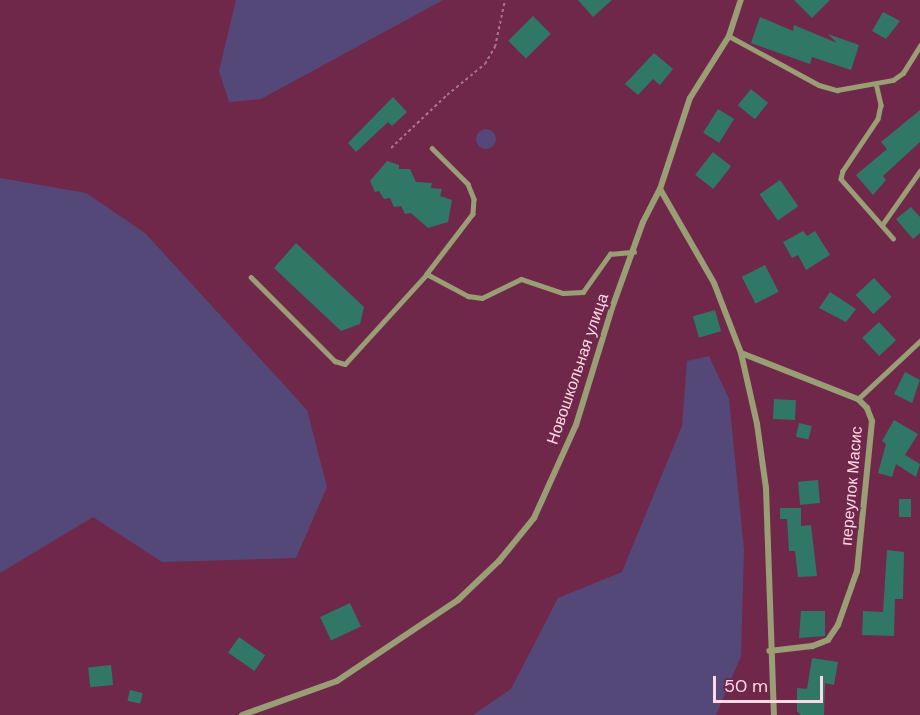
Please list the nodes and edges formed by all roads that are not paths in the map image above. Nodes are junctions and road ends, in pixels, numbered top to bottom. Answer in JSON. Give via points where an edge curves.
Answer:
{"nodes":[{"id":1,"x":741,"y":0,"type":"edge"},
{"id":2,"x":729,"y":36,"type":"junction"},
{"id":3,"x":920,"y":46,"type":"edge"},
{"id":4,"x":876,"y":83,"type":"junction"},
{"id":5,"x":432,"y":148,"type":"dead end"},
{"id":6,"x":920,"y":171,"type":"edge"},
{"id":7,"x":660,"y":189,"type":"junction"},
{"id":8,"x":882,"y":225,"type":"junction"},
{"id":9,"x":893,"y":238,"type":"dead end"},
{"id":10,"x":634,"y":252,"type":"junction"},
{"id":11,"x":427,"y":274,"type":"junction"},
{"id":12,"x":251,"y":277,"type":"dead end"},
{"id":13,"x":920,"y":341,"type":"edge"},
{"id":14,"x":741,"y":353,"type":"junction"},
{"id":15,"x":858,"y":399,"type":"junction"},
{"id":16,"x":769,"y":651,"type":"junction"},
{"id":17,"x":242,"y":715,"type":"edge"},
{"id":18,"x":774,"y":715,"type":"edge"}],
"edges":[{"from":1,"to":2,"type":"street","name":"Новошкольная улица"},
{"from":2,"to":4,"type":"lane","via":[[819,85],[837,90]]},
{"from":2,"to":7,"type":"street","name":"Новошкольная улица","via":[[690,98]]},
{"from":3,"to":4,"type":"lane","via":[[903,74]]},
{"from":4,"to":8,"type":"lane","via":[[881,105],[878,119],[841,179]]},
{"from":5,"to":11,"type":"lane","via":[[468,184],[474,199],[473,214]]},
{"from":6,"to":8,"type":"lane"},
{"from":7,"to":10,"type":"street","name":"Новошкольная улица","via":[[643,222]]},
{"from":7,"to":14,"type":"street","via":[[700,253]]},
{"from":8,"to":9,"type":"lane"},
{"from":10,"to":11,"type":"lane","via":[[610,254],[591,285],[572,295],[521,279],[476,298]]},
{"from":10,"to":17,"type":"street","name":"Новошкольная улица","via":[[572,436],[534,518],[499,561],[458,600],[337,681]]},
{"from":11,"to":12,"type":"lane","via":[[345,364],[335,361]]},
{"from":13,"to":15,"type":"lane"},
{"from":14,"to":15,"type":"street"},
{"from":14,"to":16,"type":"street","via":[[766,488]]},
{"from":15,"to":16,"type":"street","name":"переулок Масис","via":[[872,421],[857,571],[838,625],[828,640]]},
{"from":16,"to":18,"type":"street"}]}
